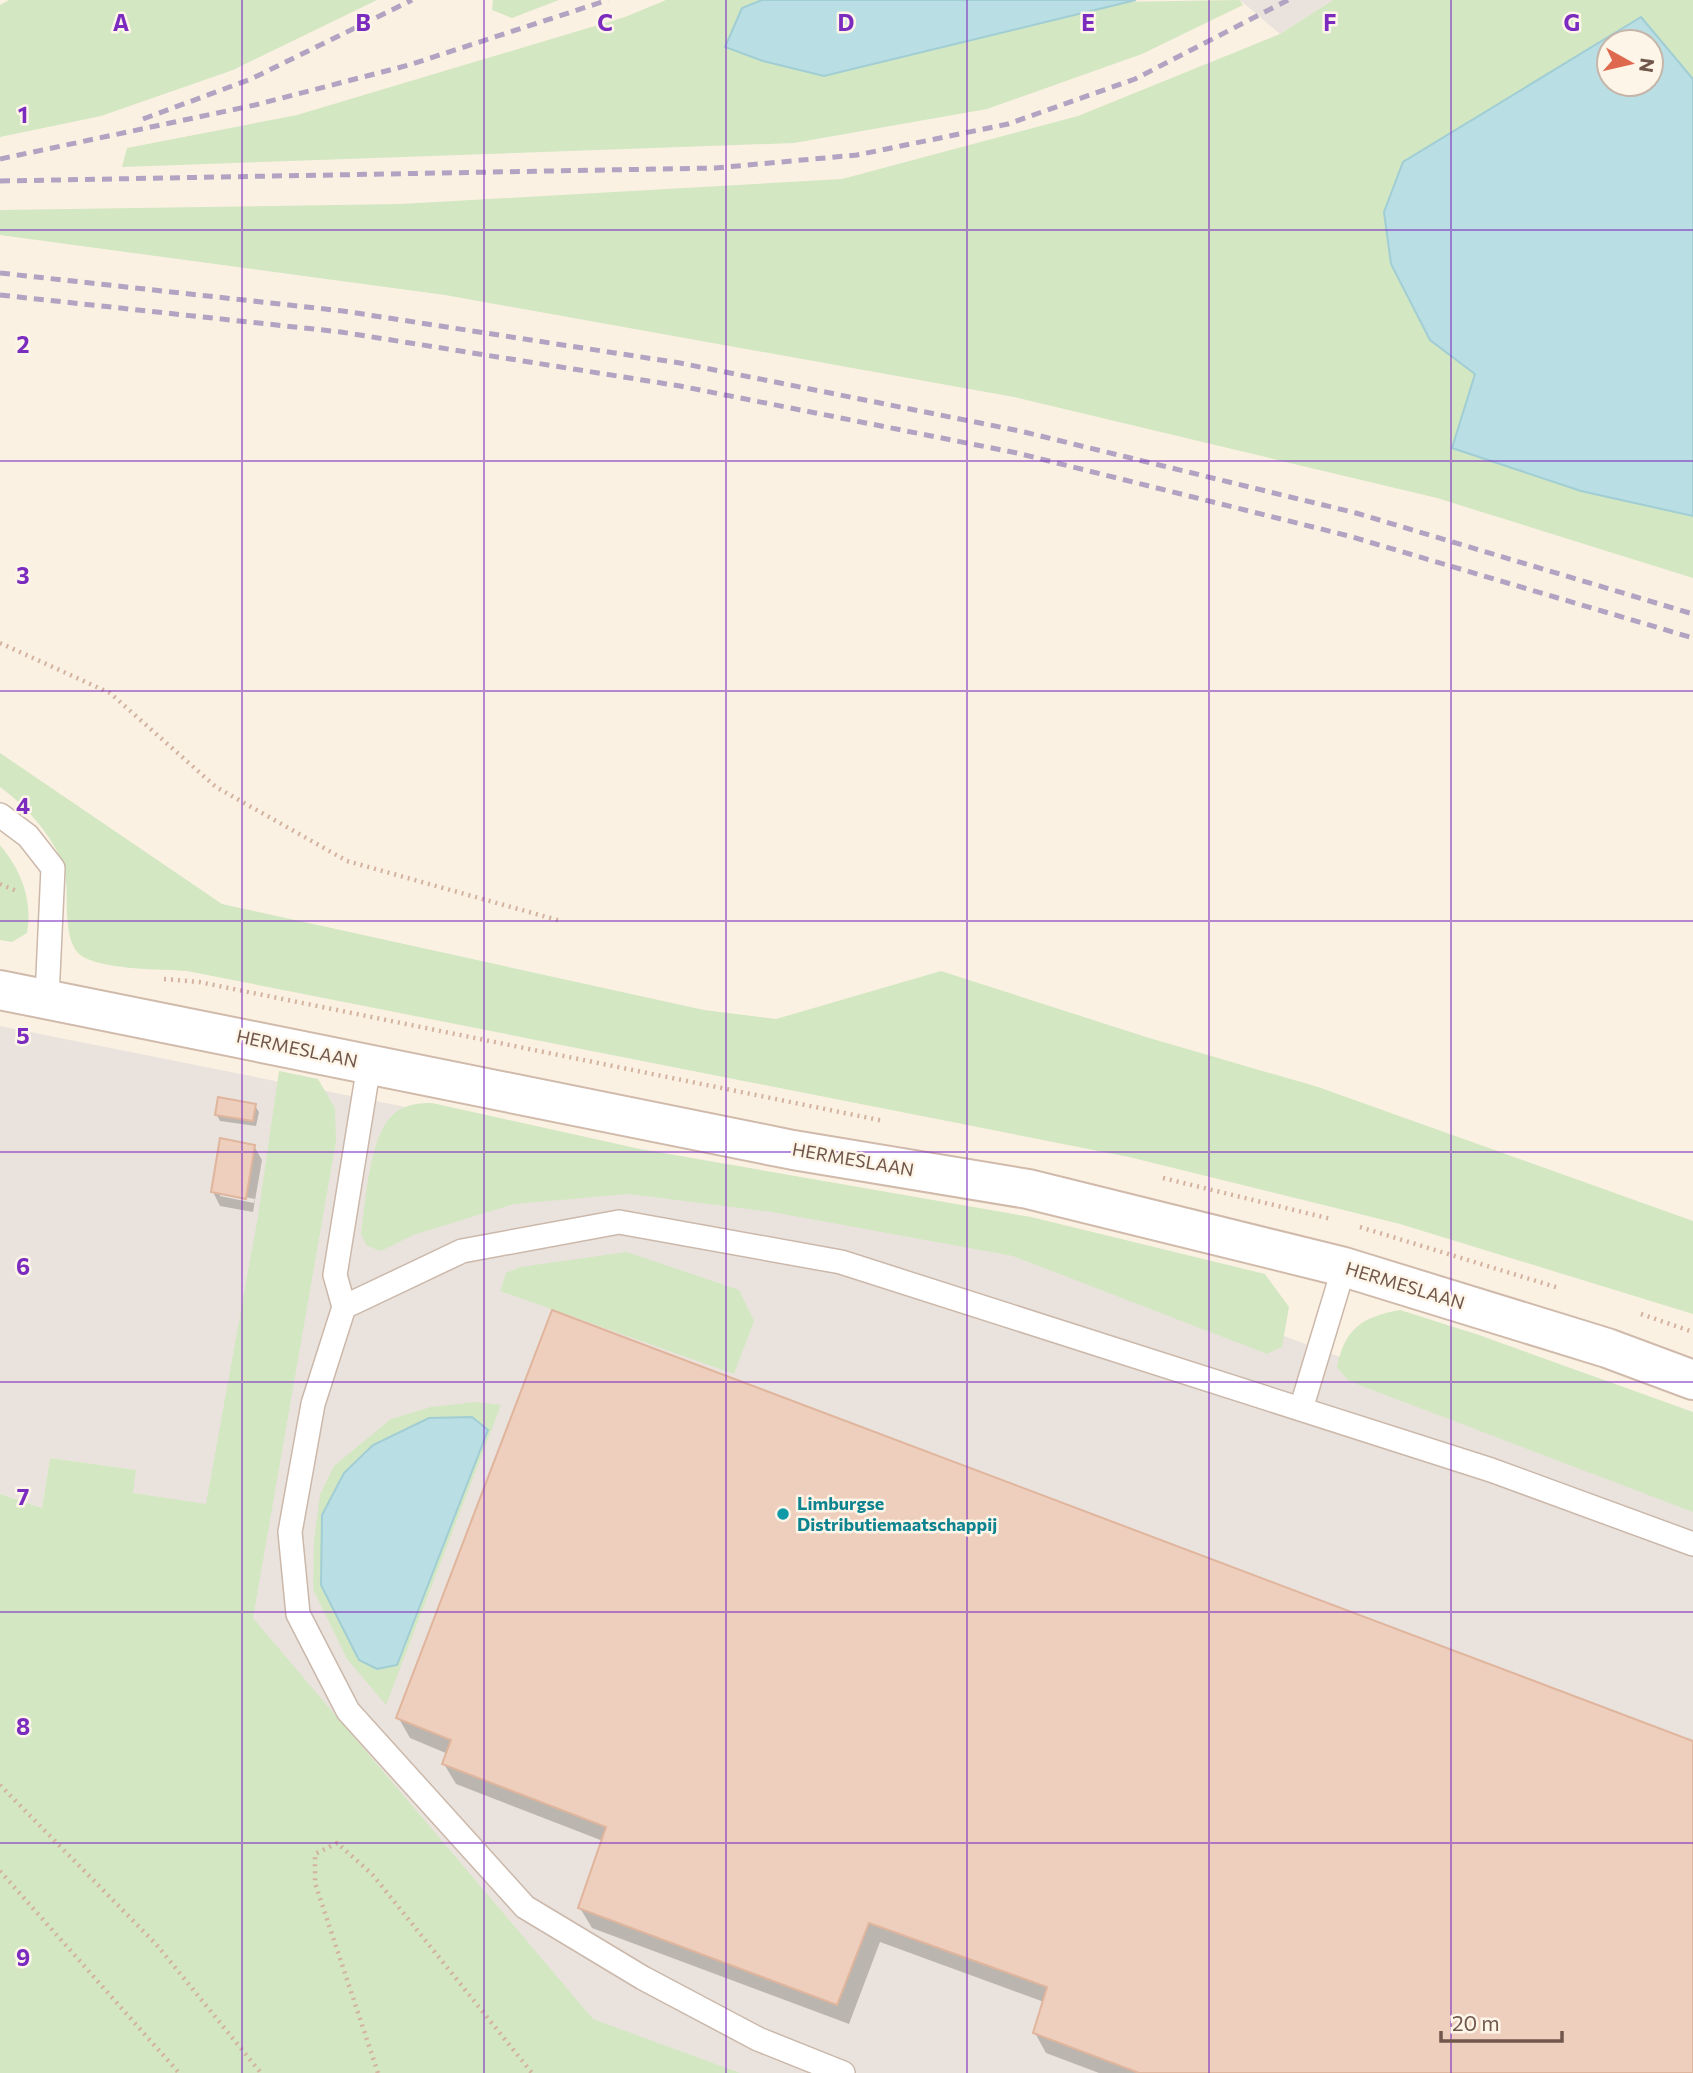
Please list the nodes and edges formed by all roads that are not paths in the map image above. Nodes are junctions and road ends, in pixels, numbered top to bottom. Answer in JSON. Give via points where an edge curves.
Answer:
{"nodes":[{"id":1,"x":0,"y":816,"type":"edge"},
{"id":2,"x":0,"y":990,"type":"edge"},
{"id":3,"x":47,"y":997,"type":"junction"},
{"id":4,"x":369,"y":1065,"type":"junction"},
{"id":5,"x":1344,"y":1267,"type":"junction"},
{"id":6,"x":344,"y":1307,"type":"junction"},
{"id":7,"x":1693,"y":1380,"type":"edge"},
{"id":8,"x":1301,"y":1409,"type":"junction"},
{"id":9,"x":1693,"y":1544,"type":"edge"},
{"id":10,"x":843,"y":2073,"type":"edge"}],
"edges":[{"from":1,"to":3,"type":"lane","via":[[28,836],[53,868]]},
{"from":2,"to":3,"type":"street","name":"HERMESLAAN"},
{"from":3,"to":4,"type":"street","name":"HERMESLAAN"},
{"from":4,"to":5,"type":"street","name":"HERMESLAAN","via":[[793,1150],[1028,1189]]},
{"from":4,"to":6,"type":"lane","via":[[335,1275]]},
{"from":5,"to":7,"type":"street","name":"HERMESLAAN","via":[[1607,1348]]},
{"from":5,"to":8,"type":"lane"},
{"from":6,"to":8,"type":"lane","via":[[462,1251],[619,1222],[841,1262]]},
{"from":6,"to":10,"type":"lane","via":[[313,1404],[290,1532],[298,1614],[348,1711],[525,1907],[643,1978],[758,2039]]},
{"from":8,"to":9,"type":"lane","via":[[1491,1470]]}]}
